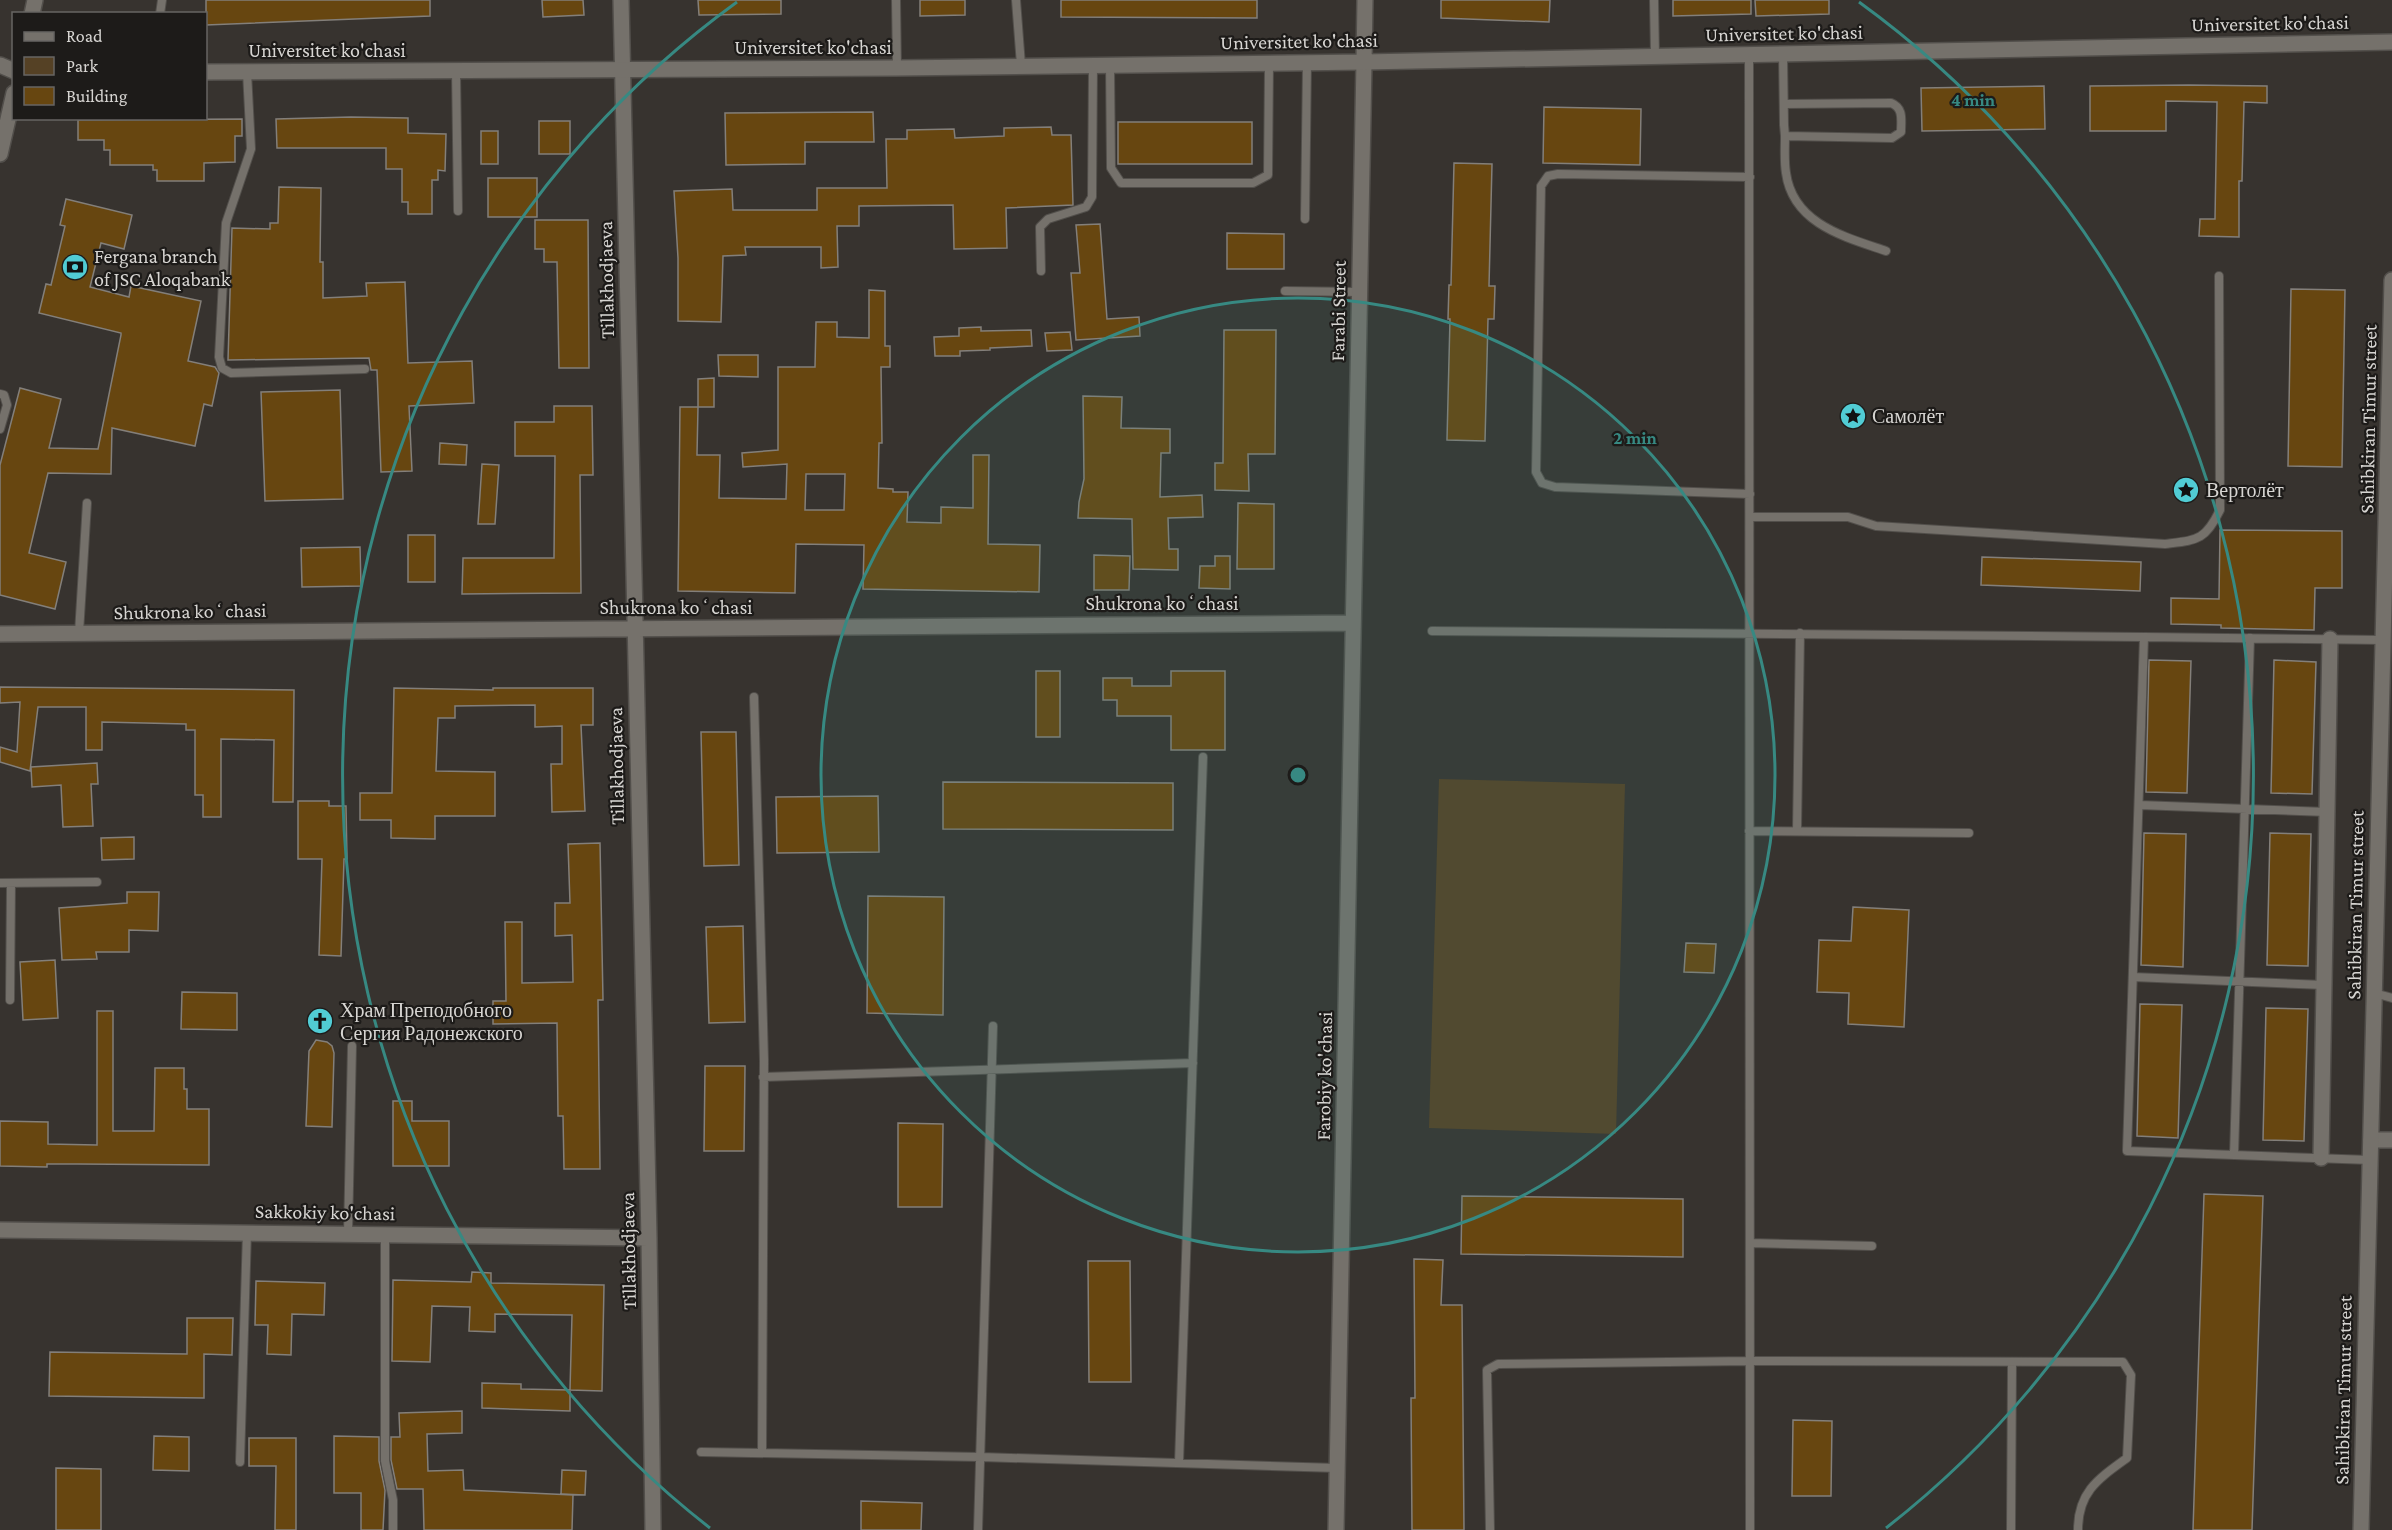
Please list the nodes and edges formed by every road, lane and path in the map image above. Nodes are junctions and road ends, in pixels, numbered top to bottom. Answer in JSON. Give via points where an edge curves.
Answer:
{"nodes":[{"id":1,"x":621,"y":0,"type":"edge"},
{"id":2,"x":896,"y":0,"type":"edge"},
{"id":3,"x":1016,"y":0,"type":"edge"},
{"id":4,"x":1365,"y":0,"type":"edge"},
{"id":5,"x":1654,"y":0,"type":"edge"},
{"id":6,"x":2392,"y":42,"type":"edge"},
{"id":7,"x":1749,"y":54,"type":"junction"},
{"id":8,"x":1783,"y":54,"type":"junction"},
{"id":9,"x":1655,"y":56,"type":"junction"},
{"id":10,"x":1307,"y":62,"type":"junction"},
{"id":11,"x":1364,"y":62,"type":"junction"},
{"id":12,"x":1269,"y":63,"type":"junction"},
{"id":13,"x":1110,"y":64,"type":"junction"},
{"id":14,"x":1021,"y":65,"type":"junction"},
{"id":15,"x":1093,"y":65,"type":"junction"},
{"id":16,"x":897,"y":68,"type":"junction"},
{"id":17,"x":623,"y":70,"type":"junction"},
{"id":18,"x":456,"y":71,"type":"junction"},
{"id":19,"x":207,"y":72,"type":"edge"},
{"id":20,"x":247,"y":72,"type":"junction"},
{"id":21,"x":12,"y":102,"type":"edge"},
{"id":22,"x":1784,"y":104,"type":"junction"},
{"id":23,"x":1785,"y":136,"type":"junction"},
{"id":24,"x":0,"y":154,"type":"edge"},
{"id":25,"x":1749,"y":177,"type":"junction"},
{"id":26,"x":458,"y":210,"type":"dead end"},
{"id":27,"x":1305,"y":219,"type":"dead end"},
{"id":28,"x":1886,"y":250,"type":"dead end"},
{"id":29,"x":1041,"y":271,"type":"dead end"},
{"id":30,"x":2219,"y":276,"type":"dead end"},
{"id":31,"x":2392,"y":280,"type":"edge"},
{"id":32,"x":1285,"y":291,"type":"dead end"},
{"id":33,"x":1359,"y":292,"type":"junction"},
{"id":34,"x":365,"y":369,"type":"dead end"},
{"id":35,"x":0,"y":394,"type":"edge"},
{"id":36,"x":0,"y":429,"type":"edge"},
{"id":37,"x":1749,"y":495,"type":"junction"},
{"id":38,"x":87,"y":503,"type":"dead end"},
{"id":39,"x":1750,"y":517,"type":"junction"},
{"id":40,"x":2388,"y":615,"type":"edge"},
{"id":41,"x":1353,"y":623,"type":"junction"},
{"id":42,"x":634,"y":628,"type":"junction"},
{"id":43,"x":1432,"y":631,"type":"dead end"},
{"id":44,"x":79,"y":633,"type":"junction"},
{"id":45,"x":1750,"y":633,"type":"junction"},
{"id":46,"x":1800,"y":633,"type":"junction"},
{"id":47,"x":0,"y":634,"type":"edge"},
{"id":48,"x":2144,"y":637,"type":"junction"},
{"id":49,"x":2250,"y":638,"type":"junction"},
{"id":50,"x":2330,"y":639,"type":"junction"},
{"id":51,"x":2383,"y":640,"type":"junction"},
{"id":52,"x":754,"y":697,"type":"dead end"},
{"id":53,"x":1203,"y":757,"type":"dead end"},
{"id":54,"x":2139,"y":805,"type":"junction"},
{"id":55,"x":2245,"y":809,"type":"junction"},
{"id":56,"x":2327,"y":812,"type":"junction"},
{"id":57,"x":1749,"y":831,"type":"junction"},
{"id":58,"x":1797,"y":831,"type":"junction"},
{"id":59,"x":1969,"y":832,"type":"dead end"},
{"id":60,"x":97,"y":882,"type":"dead end"},
{"id":61,"x":0,"y":883,"type":"edge"},
{"id":62,"x":11,"y":883,"type":"junction"},
{"id":63,"x":2133,"y":977,"type":"junction"},
{"id":64,"x":2240,"y":982,"type":"junction"},
{"id":65,"x":2324,"y":986,"type":"junction"},
{"id":66,"x":2374,"y":993,"type":"junction"},
{"id":67,"x":2392,"y":998,"type":"edge"},
{"id":68,"x":10,"y":1000,"type":"dead end"},
{"id":69,"x":993,"y":1026,"type":"dead end"},
{"id":70,"x":352,"y":1046,"type":"dead end"},
{"id":71,"x":1193,"y":1063,"type":"junction"},
{"id":72,"x":992,"y":1070,"type":"junction"},
{"id":73,"x":763,"y":1077,"type":"junction"},
{"id":74,"x":2371,"y":1140,"type":"junction"},
{"id":75,"x":2392,"y":1140,"type":"edge"},
{"id":76,"x":2234,"y":1155,"type":"junction"},
{"id":77,"x":2321,"y":1158,"type":"junction"},
{"id":78,"x":2370,"y":1160,"type":"junction"},
{"id":79,"x":0,"y":1230,"type":"edge"},
{"id":80,"x":247,"y":1232,"type":"junction"},
{"id":81,"x":348,"y":1233,"type":"junction"},
{"id":82,"x":385,"y":1234,"type":"junction"},
{"id":83,"x":649,"y":1238,"type":"junction"},
{"id":84,"x":1750,"y":1243,"type":"junction"},
{"id":85,"x":1872,"y":1246,"type":"dead end"},
{"id":86,"x":1750,"y":1361,"type":"junction"},
{"id":87,"x":2012,"y":1362,"type":"junction"},
{"id":88,"x":701,"y":1452,"type":"dead end"},
{"id":89,"x":762,"y":1453,"type":"junction"},
{"id":90,"x":981,"y":1457,"type":"junction"},
{"id":91,"x":240,"y":1462,"type":"dead end"},
{"id":92,"x":1179,"y":1463,"type":"junction"},
{"id":93,"x":1337,"y":1468,"type":"junction"},
{"id":94,"x":393,"y":1530,"type":"edge"},
{"id":95,"x":653,"y":1530,"type":"edge"},
{"id":96,"x":978,"y":1530,"type":"edge"},
{"id":97,"x":1336,"y":1530,"type":"edge"},
{"id":98,"x":1490,"y":1530,"type":"edge"},
{"id":99,"x":1750,"y":1530,"type":"edge"},
{"id":100,"x":2011,"y":1530,"type":"edge"},
{"id":101,"x":2078,"y":1530,"type":"edge"},
{"id":102,"x":2361,"y":1530,"type":"edge"}],
"edges":[{"from":1,"to":17,"type":"street","name":"Tillakhodjaeva"},
{"from":2,"to":16,"type":"lane"},
{"from":3,"to":14,"type":"lane"},
{"from":4,"to":11,"type":"street","name":"Farabi Street"},
{"from":5,"to":9,"type":"lane"},
{"from":6,"to":8,"type":"street","name":"Universitet ko'chasi"},
{"from":7,"to":8,"type":"street","name":"Universitet ko'chasi"},
{"from":7,"to":9,"type":"street","name":"Universitet ko'chasi"},
{"from":7,"to":25,"type":"lane"},
{"from":8,"to":22,"type":"lane"},
{"from":9,"to":11,"type":"street","name":"Universitet ko'chasi"},
{"from":10,"to":11,"type":"street","name":"Universitet ko'chasi"},
{"from":10,"to":12,"type":"street","name":"Universitet ko'chasi"},
{"from":10,"to":27,"type":"lane"},
{"from":11,"to":33,"type":"street","name":"Farabi Street"},
{"from":12,"to":13,"type":"street","name":"Universitet ko'chasi"},
{"from":12,"to":13,"type":"lane","via":[[1268,175],[1253,183],[1121,183],[1111,168]]},
{"from":13,"to":15,"type":"street","name":"Universitet ko'chasi"},
{"from":14,"to":15,"type":"street","name":"Universitet ko'chasi"},
{"from":14,"to":16,"type":"street","name":"Universitet ko'chasi"},
{"from":15,"to":29,"type":"lane","via":[[1092,197],[1086,207],[1048,219],[1040,227]]},
{"from":16,"to":17,"type":"street","name":"Universitet ko'chasi"},
{"from":17,"to":18,"type":"street","name":"Universitet ko'chasi"},
{"from":17,"to":42,"type":"street","name":"Tillakhodjaeva"},
{"from":18,"to":20,"type":"street","name":"Universitet ko'chasi"},
{"from":18,"to":26,"type":"lane"},
{"from":19,"to":20,"type":"street","name":"Universitet ko'chasi"},
{"from":20,"to":34,"type":"lane","via":[[251,149],[226,223],[219,357],[222,368],[231,373]]},
{"from":21,"to":24,"type":"street"},
{"from":22,"to":23,"type":"lane"},
{"from":22,"to":23,"type":"lane","via":[[1891,104],[1901,111],[1901,132],[1892,138]]},
{"from":23,"to":28,"type":"lane","via":[[1786,174],[1792,194],[1806,216],[1841,236]]},
{"from":25,"to":37,"type":"lane"},
{"from":25,"to":37,"type":"lane","via":[[1548,176],[1541,186],[1536,472],[1542,483],[1555,487]]},
{"from":30,"to":39,"type":"lane","via":[[2220,510],[2211,529],[2193,540],[2165,544],[1876,526],[1848,517]]},
{"from":31,"to":40,"type":"street","name":"Sahibkiran Timur street"},
{"from":32,"to":33,"type":"lane"},
{"from":33,"to":41,"type":"street","name":"Farabi Street"},
{"from":35,"to":36,"type":"lane","via":[[4,394],[7,405]]},
{"from":37,"to":39,"type":"lane"},
{"from":38,"to":44,"type":"lane"},
{"from":39,"to":45,"type":"lane"},
{"from":40,"to":51,"type":"street","name":"Sahibkiran Timur street"},
{"from":41,"to":42,"type":"street","name":"Shukrona koʻchasi"},
{"from":41,"to":93,"type":"street","name":"Farobiy ko'chasi"},
{"from":42,"to":44,"type":"street","name":"Shukrona koʻchasi"},
{"from":42,"to":83,"type":"street","name":"Tillakhodjaeva"},
{"from":43,"to":45,"type":"lane"},
{"from":44,"to":47,"type":"street","name":"Shukrona koʻchasi"},
{"from":45,"to":46,"type":"lane"},
{"from":45,"to":57,"type":"lane"},
{"from":46,"to":48,"type":"lane"},
{"from":46,"to":58,"type":"lane"},
{"from":48,"to":49,"type":"lane"},
{"from":48,"to":54,"type":"lane"},
{"from":49,"to":50,"type":"lane"},
{"from":49,"to":55,"type":"lane"},
{"from":50,"to":51,"type":"lane"},
{"from":50,"to":56,"type":"street"},
{"from":51,"to":66,"type":"street","name":"Sahibkiran Timur street"},
{"from":52,"to":73,"type":"lane"},
{"from":53,"to":71,"type":"lane"},
{"from":54,"to":55,"type":"lane"},
{"from":54,"to":63,"type":"lane"},
{"from":55,"to":56,"type":"lane"},
{"from":55,"to":64,"type":"lane"},
{"from":56,"to":65,"type":"street"},
{"from":57,"to":58,"type":"lane"},
{"from":57,"to":84,"type":"lane"},
{"from":58,"to":59,"type":"lane"},
{"from":60,"to":62,"type":"lane"},
{"from":61,"to":62,"type":"lane"},
{"from":62,"to":68,"type":"lane"},
{"from":63,"to":64,"type":"lane"},
{"from":63,"to":76,"type":"lane","via":[[2127,1151]]},
{"from":64,"to":65,"type":"lane"},
{"from":64,"to":76,"type":"lane"},
{"from":65,"to":77,"type":"street"},
{"from":66,"to":67,"type":"lane"},
{"from":66,"to":74,"type":"street","name":"Sahibkiran Timur street"},
{"from":69,"to":72,"type":"lane"},
{"from":70,"to":81,"type":"lane"},
{"from":71,"to":72,"type":"lane"},
{"from":71,"to":92,"type":"lane"},
{"from":72,"to":73,"type":"lane"},
{"from":72,"to":90,"type":"lane"},
{"from":73,"to":89,"type":"lane"},
{"from":74,"to":75,"type":"street"},
{"from":74,"to":78,"type":"street","name":"Sahibkiran Timur street"},
{"from":76,"to":77,"type":"lane"},
{"from":77,"to":78,"type":"lane"},
{"from":78,"to":102,"type":"street","name":"Sahibkiran Timur street"},
{"from":79,"to":80,"type":"street","name":"Sakkokiy ko'chasi"},
{"from":80,"to":81,"type":"street","name":"Sakkokiy ko'chasi"},
{"from":80,"to":91,"type":"lane"},
{"from":81,"to":82,"type":"street","name":"Sakkokiy ko'chasi"},
{"from":82,"to":83,"type":"street","name":"Sakkokiy ko'chasi"},
{"from":82,"to":94,"type":"lane","via":[[386,1461],[393,1500]]},
{"from":83,"to":95,"type":"street","name":"Tillakhodjaeva"},
{"from":84,"to":85,"type":"lane"},
{"from":84,"to":86,"type":"lane"},
{"from":86,"to":87,"type":"lane"},
{"from":86,"to":98,"type":"lane","via":[[1498,1364],[1487,1370]]},
{"from":86,"to":99,"type":"lane"},
{"from":87,"to":100,"type":"lane"},
{"from":87,"to":101,"type":"lane","via":[[2124,1362],[2131,1375],[2127,1458],[2088,1489],[2078,1517]]},
{"from":88,"to":89,"type":"lane"},
{"from":89,"to":90,"type":"lane"},
{"from":90,"to":92,"type":"lane"},
{"from":90,"to":96,"type":"lane"},
{"from":92,"to":93,"type":"lane"},
{"from":93,"to":97,"type":"street","name":"Farobiy ko'chasi"}]}
